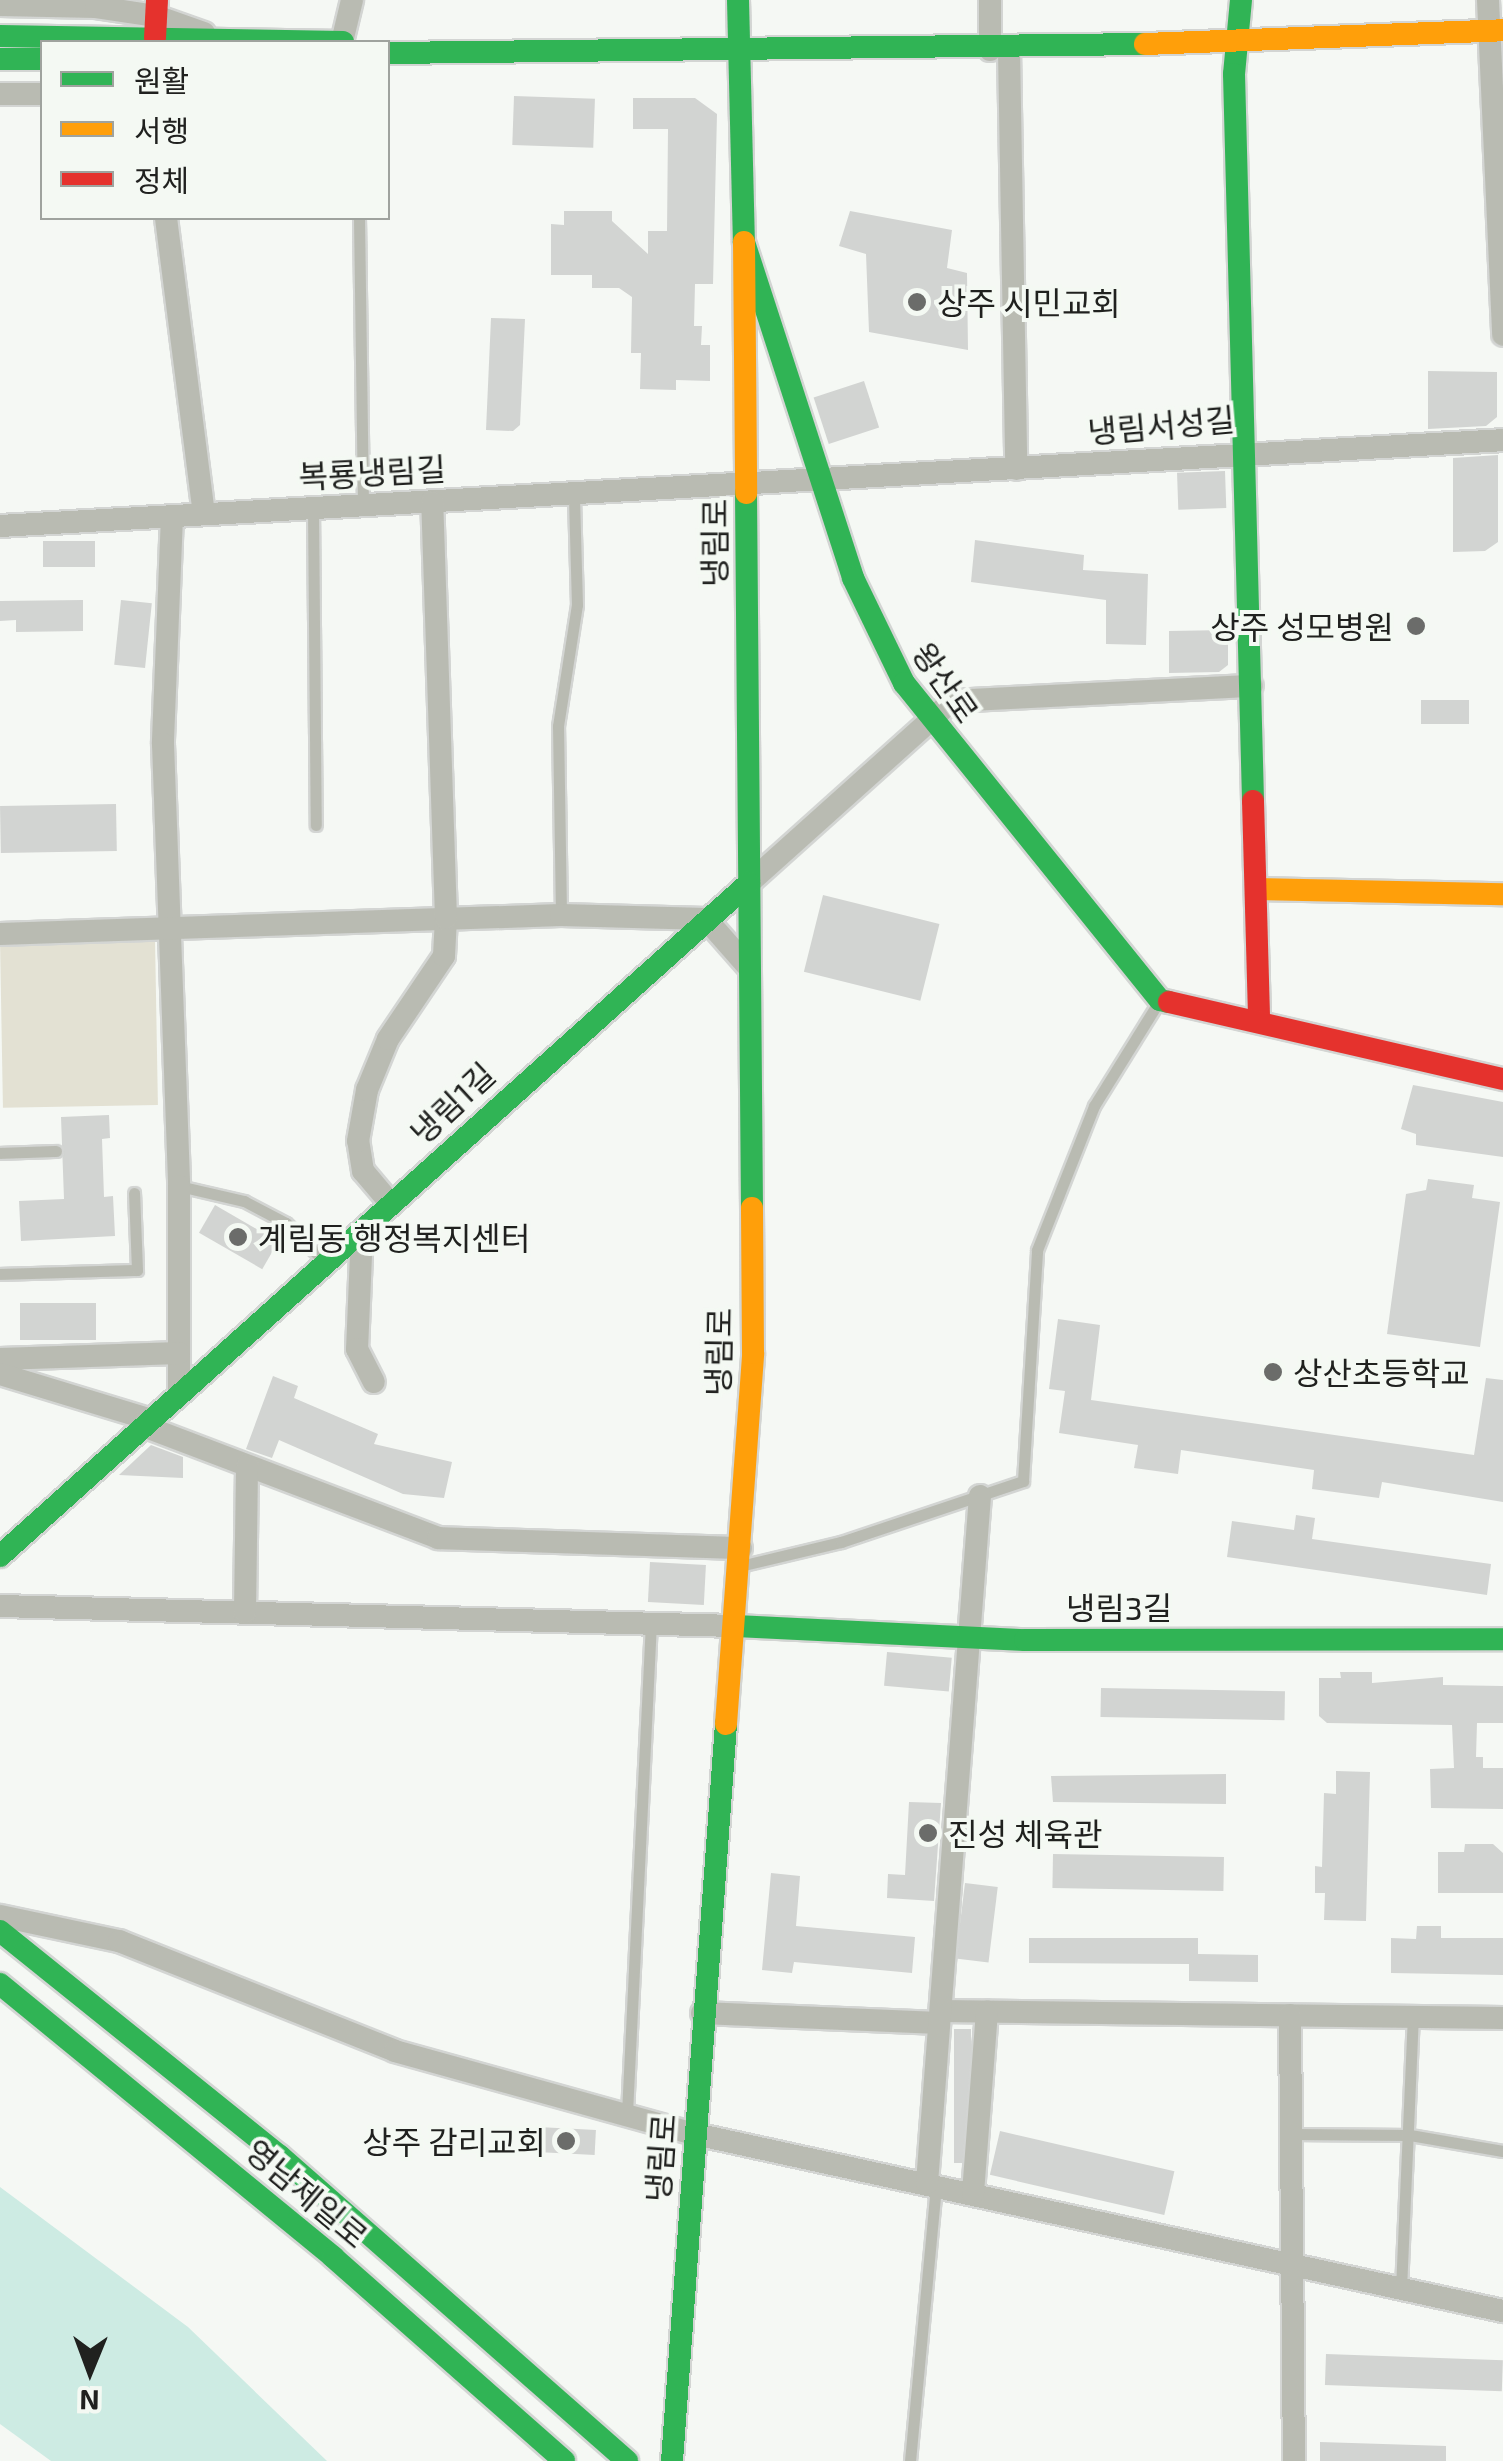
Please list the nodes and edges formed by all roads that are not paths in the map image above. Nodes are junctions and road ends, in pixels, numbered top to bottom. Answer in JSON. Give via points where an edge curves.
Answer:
{"nodes":[{"id":1,"x":352,"y":0,"type":"edge"},
{"id":2,"x":738,"y":0,"type":"edge"},
{"id":3,"x":990,"y":0,"type":"edge"},
{"id":4,"x":1241,"y":0,"type":"edge"},
{"id":5,"x":1488,"y":0,"type":"edge"},
{"id":6,"x":0,"y":4,"type":"edge"},
{"id":7,"x":156,"y":18,"type":"edge"},
{"id":8,"x":1496,"y":30,"type":"edge"},
{"id":9,"x":0,"y":36,"type":"edge"},
{"id":10,"x":222,"y":40,"type":"edge"},
{"id":11,"x":342,"y":40,"type":"edge"},
{"id":12,"x":1237,"y":40,"type":"junction"},
{"id":13,"x":999,"y":50,"type":"junction"},
{"id":14,"x":390,"y":54,"type":"edge"},
{"id":15,"x":739,"y":56,"type":"junction"},
{"id":16,"x":0,"y":59,"type":"edge"},
{"id":17,"x":40,"y":59,"type":"edge"},
{"id":18,"x":0,"y":94,"type":"edge"},
{"id":19,"x":40,"y":94,"type":"edge"},
{"id":20,"x":166,"y":220,"type":"edge"},
{"id":21,"x":359,"y":220,"type":"edge"},
{"id":22,"x":744,"y":242,"type":"junction"},
{"id":23,"x":763,"y":301,"type":"junction"},
{"id":24,"x":1503,"y":335,"type":"edge"},
{"id":25,"x":746,"y":372,"type":"junction"},
{"id":26,"x":1503,"y":440,"type":"edge"},
{"id":27,"x":1243,"y":451,"type":"junction"},
{"id":28,"x":1016,"y":469,"type":"junction"},
{"id":29,"x":824,"y":484,"type":"junction"},
{"id":30,"x":746,"y":485,"type":"junction"},
{"id":31,"x":574,"y":495,"type":"junction"},
{"id":32,"x":432,"y":502,"type":"junction"},
{"id":33,"x":363,"y":505,"type":"junction"},
{"id":34,"x":313,"y":508,"type":"junction"},
{"id":35,"x":204,"y":513,"type":"junction"},
{"id":36,"x":172,"y":516,"type":"junction"},
{"id":37,"x":0,"y":526,"type":"edge"},
{"id":38,"x":1252,"y":686,"type":"junction"},
{"id":39,"x":932,"y":720,"type":"junction"},
{"id":40,"x":316,"y":825,"type":"dead end"},
{"id":41,"x":749,"y":883,"type":"junction"},
{"id":42,"x":1256,"y":889,"type":"junction"},
{"id":43,"x":1503,"y":894,"type":"edge"},
{"id":44,"x":561,"y":914,"type":"junction"},
{"id":45,"x":446,"y":918,"type":"junction"},
{"id":46,"x":706,"y":919,"type":"junction"},
{"id":47,"x":170,"y":928,"type":"junction"},
{"id":48,"x":0,"y":934,"type":"edge"},
{"id":49,"x":749,"y":968,"type":"junction"},
{"id":50,"x":1160,"y":1000,"type":"junction"},
{"id":51,"x":1260,"y":1022,"type":"junction"},
{"id":52,"x":1503,"y":1079,"type":"edge"},
{"id":53,"x":56,"y":1150,"type":"dead end"},
{"id":54,"x":0,"y":1153,"type":"edge"},
{"id":55,"x":180,"y":1186,"type":"junction"},
{"id":56,"x":134,"y":1193,"type":"dead end"},
{"id":57,"x":391,"y":1204,"type":"junction"},
{"id":58,"x":362,"y":1230,"type":"junction"},
{"id":59,"x":326,"y":1263,"type":"junction"},
{"id":60,"x":0,"y":1274,"type":"edge"},
{"id":61,"x":180,"y":1353,"type":"junction"},
{"id":62,"x":0,"y":1359,"type":"edge"},
{"id":63,"x":0,"y":1374,"type":"edge"},
{"id":64,"x":374,"y":1382,"type":"dead end"},
{"id":65,"x":179,"y":1392,"type":"junction"},
{"id":66,"x":144,"y":1422,"type":"junction"},
{"id":67,"x":247,"y":1466,"type":"junction"},
{"id":68,"x":980,"y":1496,"type":"junction"},
{"id":69,"x":0,"y":1556,"type":"edge"},
{"id":70,"x":740,"y":1557,"type":"junction"},
{"id":71,"x":0,"y":1606,"type":"edge"},
{"id":72,"x":245,"y":1612,"type":"junction"},
{"id":73,"x":651,"y":1622,"type":"junction"},
{"id":74,"x":736,"y":1626,"type":"junction"},
{"id":75,"x":969,"y":1638,"type":"junction"},
{"id":76,"x":1503,"y":1639,"type":"edge"},
{"id":77,"x":0,"y":1916,"type":"edge"},
{"id":78,"x":0,"y":1931,"type":"edge"},
{"id":79,"x":0,"y":1984,"type":"edge"},
{"id":80,"x":987,"y":2012,"type":"junction"},
{"id":81,"x":702,"y":2014,"type":"junction"},
{"id":82,"x":1290,"y":2016,"type":"junction"},
{"id":83,"x":1413,"y":2017,"type":"junction"},
{"id":84,"x":940,"y":2018,"type":"junction"},
{"id":85,"x":1503,"y":2018,"type":"edge"},
{"id":86,"x":628,"y":2112,"type":"junction"},
{"id":87,"x":695,"y":2134,"type":"junction"},
{"id":88,"x":1291,"y":2134,"type":"junction"},
{"id":89,"x":1410,"y":2135,"type":"junction"},
{"id":90,"x":1503,"y":2151,"type":"edge"},
{"id":91,"x":931,"y":2184,"type":"junction"},
{"id":92,"x":973,"y":2192,"type":"junction"},
{"id":93,"x":1292,"y":2265,"type":"junction"},
{"id":94,"x":1400,"y":2289,"type":"junction"},
{"id":95,"x":1503,"y":2311,"type":"edge"},
{"id":96,"x":564,"y":2461,"type":"edge"},
{"id":97,"x":626,"y":2461,"type":"edge"},
{"id":98,"x":672,"y":2461,"type":"edge"},
{"id":99,"x":910,"y":2461,"type":"edge"},
{"id":100,"x":1294,"y":2461,"type":"edge"}],
"edges":[{"from":1,"to":11,"type":"street"},
{"from":2,"to":15,"type":"street","name":"왕산로"},
{"from":3,"to":13,"type":"street"},
{"from":4,"to":12,"type":"street"},
{"from":5,"to":8,"type":"street"},
{"from":6,"to":7,"type":"street","via":[[96,6]]},
{"from":7,"to":9,"type":"street"},
{"from":7,"to":10,"type":"street"},
{"from":8,"to":12,"type":"street"},
{"from":8,"to":24,"type":"street"},
{"from":12,"to":13,"type":"street"},
{"from":12,"to":27,"type":"street"},
{"from":13,"to":15,"type":"street"},
{"from":13,"to":28,"type":"street"},
{"from":14,"to":15,"type":"street"},
{"from":15,"to":22,"type":"street","name":"왕산로"},
{"from":16,"to":17,"type":"street"},
{"from":18,"to":19,"type":"street"},
{"from":20,"to":35,"type":"street"},
{"from":21,"to":33,"type":"lane"},
{"from":22,"to":23,"type":"street","name":"왕산로"},
{"from":22,"to":25,"type":"street","name":"냉림로"},
{"from":23,"to":25,"type":"street"},
{"from":23,"to":29,"type":"street","name":"왕산로"},
{"from":25,"to":30,"type":"street","name":"냉림로"},
{"from":26,"to":27,"type":"street","name":"냉림서성길"},
{"from":27,"to":28,"type":"street","name":"냉림서성길"},
{"from":27,"to":38,"type":"street"},
{"from":28,"to":29,"type":"street","name":"냉림서성길"},
{"from":29,"to":30,"type":"street","name":"냉림서성길"},
{"from":29,"to":39,"type":"street","name":"왕산로","via":[[876,637]]},
{"from":30,"to":31,"type":"street","name":"복룡냉림길"},
{"from":30,"to":41,"type":"street","name":"냉림로"},
{"from":31,"to":32,"type":"street","name":"복룡냉림길"},
{"from":31,"to":44,"type":"lane","via":[[577,605],[558,726]]},
{"from":32,"to":33,"type":"street","name":"복룡냉림길"},
{"from":32,"to":45,"type":"street"},
{"from":33,"to":34,"type":"street","name":"복룡냉림길"},
{"from":34,"to":35,"type":"street","name":"복룡냉림길"},
{"from":34,"to":40,"type":"lane"},
{"from":35,"to":36,"type":"street","name":"복룡냉림길"},
{"from":36,"to":37,"type":"street","name":"복룡냉림길"},
{"from":36,"to":47,"type":"street","via":[[162,744]]},
{"from":38,"to":39,"type":"street","name":"냉림1길","via":[[952,701]]},
{"from":38,"to":42,"type":"street"},
{"from":39,"to":41,"type":"street","name":"냉림1길"},
{"from":39,"to":50,"type":"street","name":"왕산로"},
{"from":41,"to":46,"type":"street","name":"냉림1길"},
{"from":41,"to":49,"type":"street","name":"냉림로"},
{"from":42,"to":43,"type":"street"},
{"from":42,"to":51,"type":"street"},
{"from":44,"to":45,"type":"street"},
{"from":44,"to":46,"type":"street"},
{"from":45,"to":47,"type":"street"},
{"from":45,"to":57,"type":"street","via":[[444,956],[388,1039],[358,1141],[363,1172]]},
{"from":46,"to":49,"type":"street"},
{"from":46,"to":57,"type":"street","name":"냉림1길"},
{"from":47,"to":48,"type":"street"},
{"from":47,"to":55,"type":"street"},
{"from":49,"to":70,"type":"street","name":"냉림로","via":[[752,1353]]},
{"from":50,"to":51,"type":"street"},
{"from":50,"to":68,"type":"lane","via":[[1094,1106],[1037,1250],[1023,1481]]},
{"from":51,"to":52,"type":"street"},
{"from":53,"to":54,"type":"lane"},
{"from":55,"to":59,"type":"lane","via":[[244,1201],[286,1223]]},
{"from":55,"to":61,"type":"street"},
{"from":56,"to":60,"type":"lane","via":[[137,1270]]},
{"from":57,"to":58,"type":"street","name":"냉림1길"},
{"from":58,"to":59,"type":"street","name":"냉림1길"},
{"from":58,"to":64,"type":"street","via":[[357,1349]]},
{"from":59,"to":65,"type":"street","name":"냉림1길"},
{"from":61,"to":62,"type":"street"},
{"from":61,"to":65,"type":"street"},
{"from":63,"to":66,"type":"street"},
{"from":65,"to":66,"type":"street","name":"냉림1길"},
{"from":66,"to":67,"type":"street"},
{"from":66,"to":69,"type":"street","name":"냉림1길"},
{"from":67,"to":70,"type":"street","via":[[438,1538]]},
{"from":67,"to":72,"type":"street"},
{"from":68,"to":70,"type":"lane","via":[[841,1542]]},
{"from":68,"to":75,"type":"street"},
{"from":70,"to":74,"type":"street","name":"냉림로"},
{"from":71,"to":72,"type":"street"},
{"from":72,"to":73,"type":"street"},
{"from":73,"to":74,"type":"street"},
{"from":73,"to":86,"type":"lane"},
{"from":74,"to":75,"type":"street","name":"냉림3길"},
{"from":74,"to":81,"type":"street","name":"냉림로"},
{"from":75,"to":76,"type":"street","name":"냉림3길"},
{"from":75,"to":84,"type":"street"},
{"from":77,"to":86,"type":"street","via":[[119,1941],[395,2051]]},
{"from":78,"to":97,"type":"street","via":[[280,2156]]},
{"from":79,"to":96,"type":"street","name":"영남제일로","via":[[333,2257]]},
{"from":80,"to":82,"type":"street"},
{"from":80,"to":84,"type":"street"},
{"from":80,"to":92,"type":"street"},
{"from":81,"to":84,"type":"street"},
{"from":81,"to":87,"type":"street","name":"냉림로"},
{"from":82,"to":83,"type":"street"},
{"from":82,"to":88,"type":"street"},
{"from":83,"to":85,"type":"street"},
{"from":83,"to":89,"type":"lane"},
{"from":84,"to":91,"type":"street"},
{"from":86,"to":87,"type":"street"},
{"from":87,"to":91,"type":"street"},
{"from":87,"to":98,"type":"street","name":"냉림로"},
{"from":88,"to":89,"type":"lane"},
{"from":88,"to":93,"type":"street"},
{"from":89,"to":90,"type":"lane"},
{"from":89,"to":94,"type":"lane"},
{"from":91,"to":92,"type":"street"},
{"from":91,"to":99,"type":"lane"},
{"from":92,"to":93,"type":"street"},
{"from":93,"to":94,"type":"street"},
{"from":93,"to":100,"type":"street"},
{"from":94,"to":95,"type":"street"}]}
